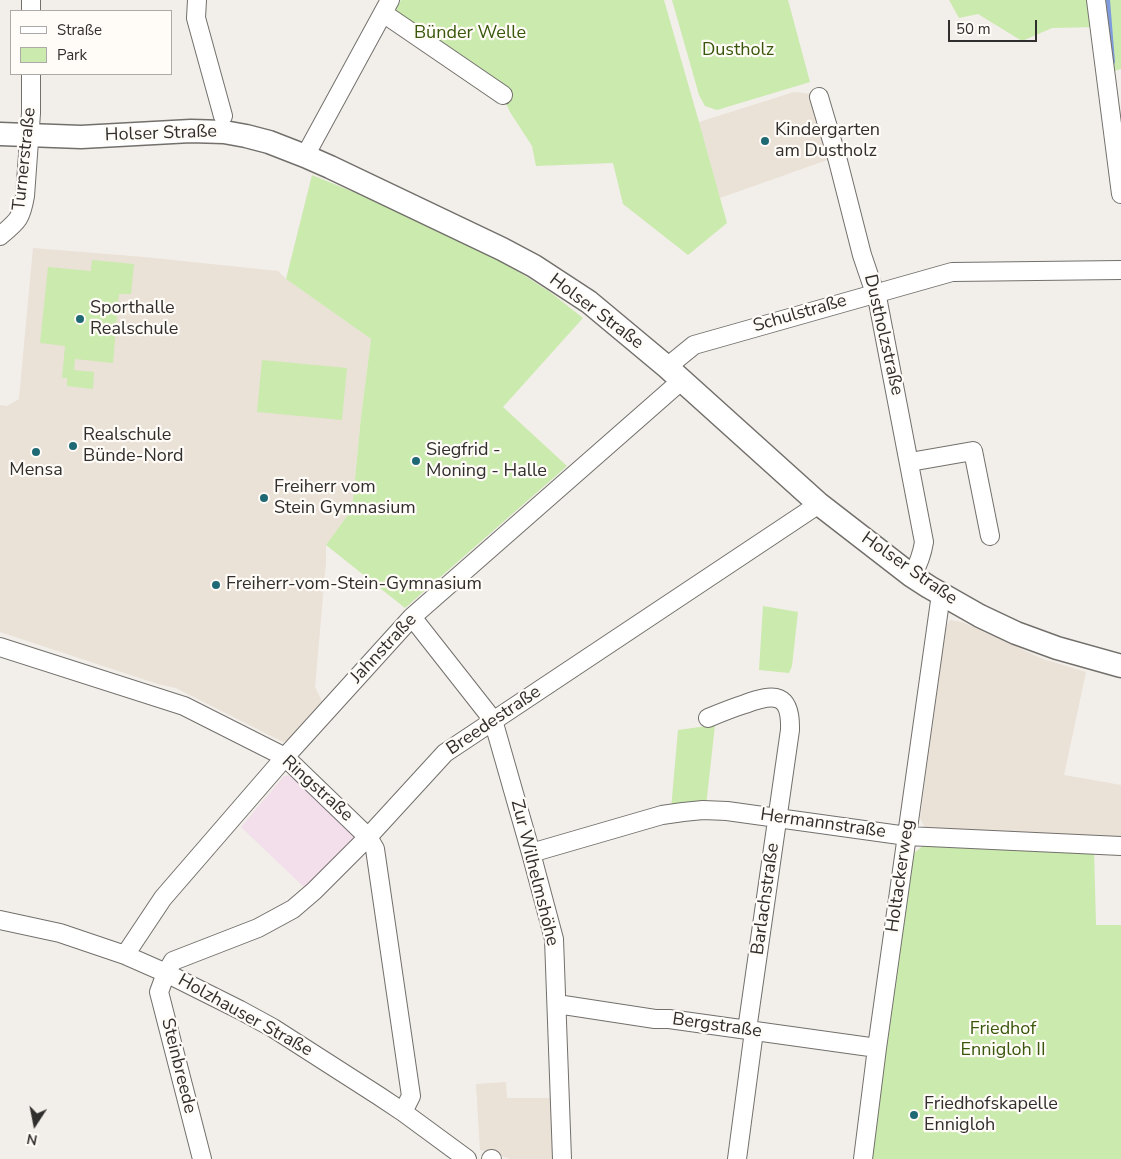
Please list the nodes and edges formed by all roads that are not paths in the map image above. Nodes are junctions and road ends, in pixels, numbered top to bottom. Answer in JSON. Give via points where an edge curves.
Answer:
{"nodes":[{"id":1,"x":196,"y":0,"type":"edge"},
{"id":2,"x":1096,"y":0,"type":"edge"},
{"id":3,"x":387,"y":6,"type":"edge"},
{"id":4,"x":31,"y":75,"type":"edge"},
{"id":5,"x":503,"y":95,"type":"dead end"},
{"id":6,"x":819,"y":97,"type":"dead end"},
{"id":7,"x":223,"y":116,"type":"dead end"},
{"id":8,"x":0,"y":134,"type":"edge"},
{"id":9,"x":29,"y":136,"type":"junction"},
{"id":10,"x":305,"y":156,"type":"junction"},
{"id":11,"x":1121,"y":194,"type":"edge"},
{"id":12,"x":0,"y":236,"type":"edge"},
{"id":13,"x":1121,"y":270,"type":"edge"},
{"id":14,"x":875,"y":293,"type":"junction"},
{"id":15,"x":674,"y":374,"type":"junction"},
{"id":16,"x":910,"y":462,"type":"junction"},
{"id":17,"x":819,"y":504,"type":"junction"},
{"id":18,"x":990,"y":536,"type":"dead end"},
{"id":19,"x":912,"y":576,"type":"junction"},
{"id":20,"x":941,"y":594,"type":"junction"},
{"id":21,"x":412,"y":617,"type":"junction"},
{"id":22,"x":0,"y":647,"type":"edge"},
{"id":23,"x":1121,"y":666,"type":"edge"},
{"id":24,"x":708,"y":718,"type":"dead end"},
{"id":25,"x":493,"y":720,"type":"junction"},
{"id":26,"x":285,"y":757,"type":"junction"},
{"id":27,"x":778,"y":818,"type":"junction"},
{"id":28,"x":368,"y":836,"type":"junction"},
{"id":29,"x":907,"y":836,"type":"junction"},
{"id":30,"x":1121,"y":846,"type":"edge"},
{"id":31,"x":531,"y":853,"type":"junction"},
{"id":32,"x":0,"y":920,"type":"edge"},
{"id":33,"x":125,"y":955,"type":"junction"},
{"id":34,"x":166,"y":973,"type":"junction"},
{"id":35,"x":557,"y":1004,"type":"junction"},
{"id":36,"x":751,"y":1030,"type":"junction"},
{"id":37,"x":877,"y":1048,"type":"junction"},
{"id":38,"x":403,"y":1112,"type":"junction"},
{"id":39,"x":202,"y":1159,"type":"edge"},
{"id":40,"x":467,"y":1159,"type":"edge"},
{"id":41,"x":562,"y":1159,"type":"edge"},
{"id":42,"x":737,"y":1159,"type":"edge"},
{"id":43,"x":864,"y":1159,"type":"edge"}],
"edges":[{"from":1,"to":7,"type":"street","via":[[196,18]]},
{"from":2,"to":11,"type":"street"},
{"from":3,"to":5,"type":"street"},
{"from":3,"to":10,"type":"street"},
{"from":4,"to":9,"type":"street","name":"Turnerstraße"},
{"from":6,"to":14,"type":"street","name":"Dustholzstraße"},
{"from":8,"to":9,"type":"main road","name":"Holser Straße"},
{"from":9,"to":10,"type":"main road","name":"Holser Straße","via":[[224,132],[269,142]]},
{"from":9,"to":12,"type":"street","name":"Turnerstraße","via":[[23,208],[18,220]]},
{"from":10,"to":15,"type":"main road","name":"Holser Straße","via":[[534,266],[589,302]]},
{"from":13,"to":14,"type":"street","name":"Schulstraße","via":[[952,272]]},
{"from":14,"to":15,"type":"street","name":"Schulstraße","via":[[694,344]]},
{"from":14,"to":16,"type":"street","name":"Dustholzstraße"},
{"from":15,"to":17,"type":"main road","name":"Holser Straße"},
{"from":15,"to":21,"type":"street","name":"Jahnstraße"},
{"from":16,"to":18,"type":"street","via":[[973,451]]},
{"from":16,"to":19,"type":"street","name":"Dustholzstraße","via":[[924,542]]},
{"from":17,"to":19,"type":"main road","name":"Holser Straße"},
{"from":17,"to":25,"type":"street","name":"Breedestraße"},
{"from":19,"to":20,"type":"main road","name":"Holser Straße"},
{"from":20,"to":23,"type":"main road","name":"Holser Straße","via":[[1016,633]]},
{"from":20,"to":29,"type":"street","name":"Holtackerweg"},
{"from":21,"to":25,"type":"street","name":"Zur Wilhelmshöhe"},
{"from":21,"to":26,"type":"street","name":"Jahnstraße"},
{"from":22,"to":26,"type":"street","name":"Ringstraße","via":[[184,706]]},
{"from":24,"to":27,"type":"street","name":"Barlachstraße","via":[[759,699],[777,697],[784,702],[790,730]]},
{"from":25,"to":28,"type":"street","name":"Breedestraße","via":[[445,753]]},
{"from":25,"to":31,"type":"street","name":"Zur Wilhelmshöhe"},
{"from":26,"to":28,"type":"street","name":"Ringstraße"},
{"from":26,"to":33,"type":"street","name":"Jahnstraße","via":[[163,898]]},
{"from":27,"to":29,"type":"street","name":"Hermannstraße"},
{"from":27,"to":31,"type":"street","name":"Hermannstraße","via":[[727,811],[683,812]]},
{"from":27,"to":36,"type":"street","name":"Barlachstraße"},
{"from":28,"to":34,"type":"street","name":"Breedestraße","via":[[293,909],[258,928],[173,961]]},
{"from":28,"to":38,"type":"street","name":"Ringstraße","via":[[375,849],[411,1096]]},
{"from":29,"to":30,"type":"street","name":"Hermannstraße"},
{"from":29,"to":37,"type":"street","name":"Holtackerweg"},
{"from":31,"to":35,"type":"street","name":"Zur Wilhelmshöhe","via":[[554,939]]},
{"from":32,"to":33,"type":"street","name":"Holzhauser Straße","via":[[60,933]]},
{"from":33,"to":34,"type":"street","name":"Holzhauser Straße"},
{"from":34,"to":38,"type":"street","name":"Holzhauser Straße","via":[[274,1028]]},
{"from":34,"to":39,"type":"street","name":"Steinbreede","via":[[160,992]]},
{"from":35,"to":36,"type":"street","name":"Bergstraße"},
{"from":35,"to":41,"type":"street","name":"Zur Wilhelmshöhe"},
{"from":36,"to":37,"type":"street","name":"Bergstraße"},
{"from":36,"to":42,"type":"street","name":"Barlachstraße"},
{"from":37,"to":43,"type":"street","name":"Holtackerweg"},
{"from":38,"to":40,"type":"street","name":"Holzhauser Straße"}]}
